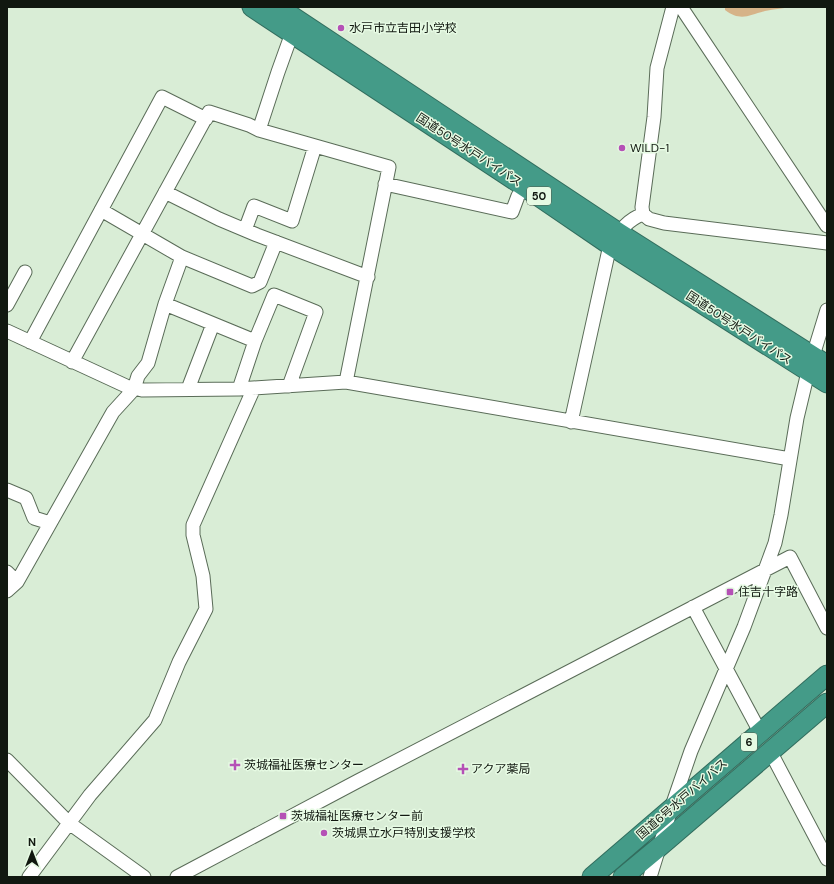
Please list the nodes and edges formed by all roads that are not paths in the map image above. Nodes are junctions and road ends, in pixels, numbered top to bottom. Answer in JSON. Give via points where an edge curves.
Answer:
{"nodes":[{"id":1,"x":252,"y":7,"type":"edge"},
{"id":2,"x":278,"y":7,"type":"edge"},
{"id":3,"x":673,"y":7,"type":"edge"},
{"id":4,"x":681,"y":7,"type":"edge"},
{"id":5,"x":296,"y":27,"type":"junction"},
{"id":6,"x":206,"y":119,"type":"junction"},
{"id":7,"x":259,"y":130,"type":"junction"},
{"id":8,"x":316,"y":146,"type":"junction"},
{"id":9,"x":385,"y":184,"type":"junction"},
{"id":10,"x":525,"y":187,"type":"junction"},
{"id":11,"x":165,"y":192,"type":"junction"},
{"id":12,"x":101,"y":210,"type":"junction"},
{"id":13,"x":643,"y":214,"type":"junction"},
{"id":14,"x":827,"y":226,"type":"edge"},
{"id":15,"x":245,"y":230,"type":"junction"},
{"id":16,"x":142,"y":233,"type":"junction"},
{"id":17,"x":615,"y":239,"type":"junction"},
{"id":18,"x":276,"y":242,"type":"junction"},
{"id":19,"x":827,"y":242,"type":"edge"},
{"id":20,"x":182,"y":257,"type":"junction"},
{"id":21,"x":25,"y":272,"type":"dead end"},
{"id":22,"x":368,"y":277,"type":"junction"},
{"id":23,"x":9,"y":299,"type":"edge"},
{"id":24,"x":166,"y":304,"type":"junction"},
{"id":25,"x":827,"y":310,"type":"edge"},
{"id":26,"x":212,"y":324,"type":"junction"},
{"id":27,"x":7,"y":331,"type":"edge"},
{"id":28,"x":254,"y":341,"type":"junction"},
{"id":29,"x":30,"y":342,"type":"junction"},
{"id":30,"x":72,"y":362,"type":"junction"},
{"id":31,"x":816,"y":365,"type":"edge"},
{"id":32,"x":346,"y":382,"type":"junction"},
{"id":33,"x":827,"y":383,"type":"edge"},
{"id":34,"x":289,"y":386,"type":"junction"},
{"id":35,"x":254,"y":388,"type":"junction"},
{"id":36,"x":134,"y":389,"type":"junction"},
{"id":37,"x":188,"y":389,"type":"junction"},
{"id":38,"x":239,"y":389,"type":"junction"},
{"id":39,"x":570,"y":422,"type":"junction"},
{"id":40,"x":790,"y":459,"type":"junction"},
{"id":41,"x":7,"y":490,"type":"edge"},
{"id":42,"x":50,"y":523,"type":"junction"},
{"id":43,"x":766,"y":568,"type":"junction"},
{"id":44,"x":7,"y":572,"type":"edge"},
{"id":45,"x":17,"y":582,"type":"junction"},
{"id":46,"x":7,"y":591,"type":"edge"},
{"id":47,"x":693,"y":607,"type":"junction"},
{"id":48,"x":827,"y":628,"type":"edge"},
{"id":49,"x":726,"y":669,"type":"junction"},
{"id":50,"x":827,"y":675,"type":"edge"},
{"id":51,"x":827,"y":703,"type":"edge"},
{"id":52,"x":760,"y":732,"type":"junction"},
{"id":53,"x":770,"y":751,"type":"junction"},
{"id":54,"x":7,"y":760,"type":"edge"},
{"id":55,"x":671,"y":809,"type":"junction"},
{"id":56,"x":69,"y":824,"type":"junction"},
{"id":57,"x":658,"y":848,"type":"junction"},
{"id":58,"x":827,"y":859,"type":"edge"},
{"id":59,"x":29,"y":877,"type":"edge"},
{"id":60,"x":144,"y":877,"type":"edge"},
{"id":61,"x":177,"y":877,"type":"edge"},
{"id":62,"x":592,"y":877,"type":"edge"},
{"id":63,"x":623,"y":877,"type":"edge"},
{"id":64,"x":650,"y":877,"type":"edge"}],
"edges":[{"from":1,"to":5,"type":"highway","name":"国道50号水戸バイパス","number":"50"},
{"from":2,"to":5,"type":"highway","name":"国道50号水戸バイパス","number":"50"},
{"from":3,"to":13,"type":"street","via":[[657,68]]},
{"from":4,"to":14,"type":"street"},
{"from":5,"to":7,"type":"street"},
{"from":5,"to":10,"type":"highway","name":"国道50号水戸バイパス","number":"50"},
{"from":5,"to":17,"type":"highway","name":"国道50号水戸バイパス","number":"50"},
{"from":6,"to":7,"type":"street","via":[[209,112]]},
{"from":6,"to":11,"type":"street"},
{"from":6,"to":12,"type":"street","via":[[162,97]]},
{"from":7,"to":8,"type":"street"},
{"from":8,"to":9,"type":"street","via":[[389,167]]},
{"from":8,"to":15,"type":"street","via":[[292,221],[254,206]]},
{"from":9,"to":10,"type":"street","via":[[512,212],[518,196]]},
{"from":9,"to":22,"type":"street"},
{"from":10,"to":17,"type":"highway","name":"国道50号水戸バイパス","number":"50"},
{"from":11,"to":15,"type":"street"},
{"from":11,"to":16,"type":"street"},
{"from":12,"to":16,"type":"street"},
{"from":12,"to":29,"type":"street"},
{"from":13,"to":17,"type":"street","via":[[633,218]]},
{"from":13,"to":19,"type":"street","via":[[664,223]]},
{"from":15,"to":18,"type":"street"},
{"from":16,"to":20,"type":"street"},
{"from":16,"to":30,"type":"street"},
{"from":17,"to":31,"type":"highway","name":"国道50号水戸バイパス","number":"50"},
{"from":17,"to":39,"type":"street"},
{"from":18,"to":20,"type":"street","via":[[260,282],[252,286]]},
{"from":18,"to":22,"type":"street"},
{"from":20,"to":24,"type":"street"},
{"from":21,"to":23,"type":"street"},
{"from":22,"to":32,"type":"street"},
{"from":24,"to":26,"type":"street"},
{"from":24,"to":36,"type":"street","via":[[148,363],[138,376]]},
{"from":25,"to":31,"type":"street"},
{"from":26,"to":28,"type":"street"},
{"from":26,"to":37,"type":"street"},
{"from":27,"to":29,"type":"street"},
{"from":28,"to":34,"type":"street","via":[[274,295],[316,312]]},
{"from":28,"to":38,"type":"street"},
{"from":29,"to":30,"type":"street"},
{"from":30,"to":36,"type":"street"},
{"from":31,"to":33,"type":"highway","name":"国道50号水戸バイパス","number":"50"},
{"from":31,"to":40,"type":"street","via":[[796,418]]},
{"from":32,"to":34,"type":"street"},
{"from":32,"to":39,"type":"street"},
{"from":34,"to":35,"type":"street"},
{"from":35,"to":38,"type":"street"},
{"from":35,"to":56,"type":"street","via":[[193,525],[203,576],[206,609],[179,662],[155,720],[90,795]]},
{"from":36,"to":37,"type":"street"},
{"from":36,"to":42,"type":"street","via":[[113,412]]},
{"from":37,"to":38,"type":"street"},
{"from":39,"to":40,"type":"street"},
{"from":40,"to":43,"type":"street","via":[[779,527]]},
{"from":41,"to":42,"type":"street","via":[[26,498],[34,518]]},
{"from":42,"to":45,"type":"street"},
{"from":43,"to":47,"type":"street"},
{"from":43,"to":48,"type":"street","via":[[790,557]]},
{"from":43,"to":49,"type":"street"},
{"from":44,"to":45,"type":"street"},
{"from":45,"to":46,"type":"street"},
{"from":47,"to":49,"type":"street"},
{"from":47,"to":61,"type":"street"},
{"from":49,"to":52,"type":"street"},
{"from":49,"to":55,"type":"street","via":[[691,751]]},
{"from":50,"to":52,"type":"highway","name":"国道6号水戸バイパス","number":"6"},
{"from":51,"to":53,"type":"highway","name":"国道6号水戸バイパス","number":"6"},
{"from":52,"to":55,"type":"highway","name":"国道6号水戸バイパス","number":"6"},
{"from":53,"to":57,"type":"highway","name":"国道6号水戸バイパス","number":"6"},
{"from":53,"to":58,"type":"street"},
{"from":54,"to":56,"type":"street"},
{"from":55,"to":57,"type":"street"},
{"from":55,"to":62,"type":"highway","name":"国道6号水戸バイパス","number":"6"},
{"from":56,"to":59,"type":"street"},
{"from":56,"to":60,"type":"street"},
{"from":57,"to":63,"type":"highway","name":"国道6号水戸バイパス","number":"6"},
{"from":57,"to":64,"type":"street"}]}
